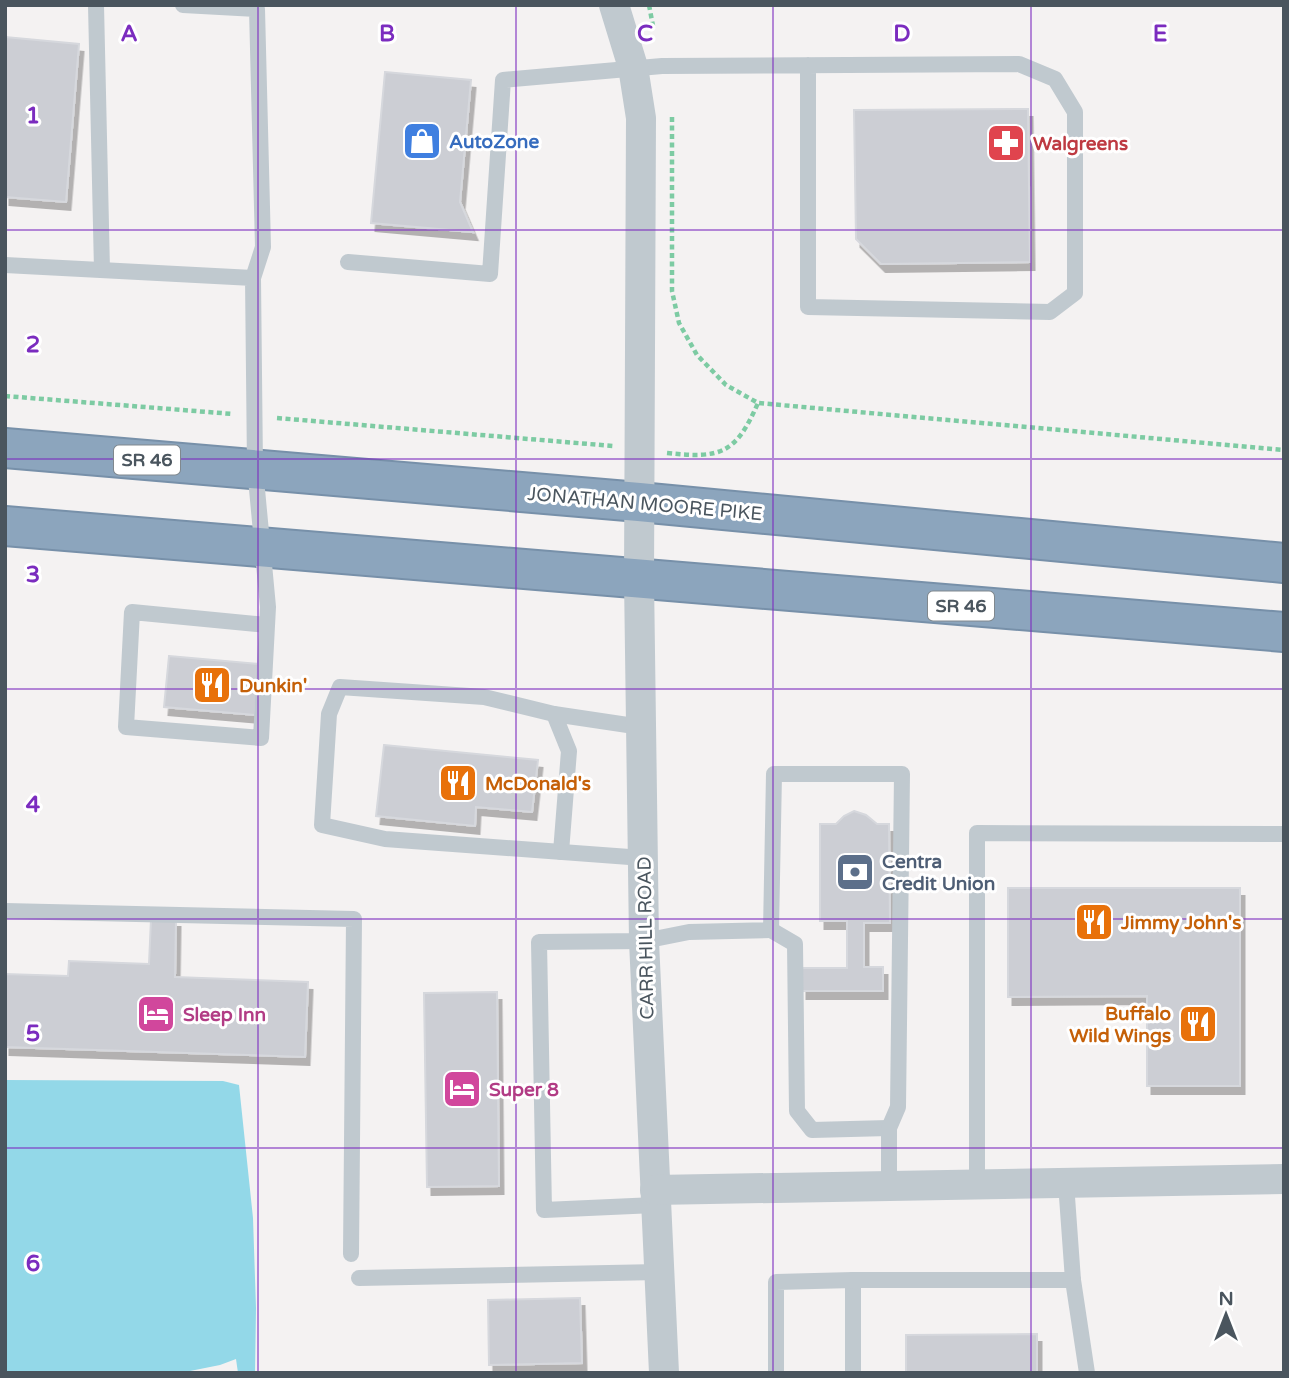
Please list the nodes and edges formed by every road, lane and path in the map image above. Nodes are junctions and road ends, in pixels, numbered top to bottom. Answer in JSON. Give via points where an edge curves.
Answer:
{"nodes":[{"id":1,"x":96,"y":5,"type":"edge"},
{"id":2,"x":183,"y":5,"type":"edge"},
{"id":3,"x":614,"y":5,"type":"edge"},
{"id":4,"x":808,"y":65,"type":"junction"},
{"id":5,"x":633,"y":67,"type":"junction"},
{"id":6,"x":348,"y":262,"type":"dead end"},
{"id":7,"x":5,"y":265,"type":"edge"},
{"id":8,"x":102,"y":270,"type":"junction"},
{"id":9,"x":253,"y":278,"type":"junction"},
{"id":10,"x":5,"y":396,"type":"edge"},
{"id":11,"x":758,"y":403,"type":"dead end"},
{"id":12,"x":233,"y":414,"type":"dead end"},
{"id":13,"x":274,"y":417,"type":"dead end"},
{"id":14,"x":577,"y":442,"type":"dead end"},
{"id":15,"x":5,"y":448,"type":"edge"},
{"id":16,"x":684,"y":455,"type":"dead end"},
{"id":17,"x":255,"y":468,"type":"junction"},
{"id":18,"x":639,"y":502,"type":"junction"},
{"id":19,"x":5,"y":526,"type":"edge"},
{"id":20,"x":261,"y":547,"type":"junction"},
{"id":21,"x":1284,"y":563,"type":"edge"},
{"id":22,"x":639,"y":579,"type":"junction"},
{"id":23,"x":267,"y":625,"type":"junction"},
{"id":24,"x":1284,"y":632,"type":"edge"},
{"id":25,"x":554,"y":714,"type":"junction"},
{"id":26,"x":641,"y":727,"type":"junction"},
{"id":27,"x":1284,"y":834,"type":"edge"},
{"id":28,"x":561,"y":852,"type":"junction"},
{"id":29,"x":643,"y":858,"type":"junction"},
{"id":30,"x":5,"y":911,"type":"edge"},
{"id":31,"x":771,"y":930,"type":"junction"},
{"id":32,"x":644,"y":941,"type":"junction"},
{"id":33,"x":889,"y":1128,"type":"junction"},
{"id":34,"x":1284,"y":1179,"type":"edge"},
{"id":35,"x":1066,"y":1183,"type":"junction"},
{"id":36,"x":977,"y":1184,"type":"junction"},
{"id":37,"x":889,"y":1186,"type":"junction"},
{"id":38,"x":655,"y":1198,"type":"junction"},
{"id":39,"x":351,"y":1254,"type":"dead end"},
{"id":40,"x":659,"y":1272,"type":"junction"},
{"id":41,"x":359,"y":1278,"type":"dead end"},
{"id":42,"x":853,"y":1280,"type":"junction"},
{"id":43,"x":1073,"y":1280,"type":"junction"},
{"id":44,"x":664,"y":1373,"type":"edge"},
{"id":45,"x":776,"y":1373,"type":"edge"},
{"id":46,"x":853,"y":1373,"type":"edge"},
{"id":47,"x":1087,"y":1373,"type":"edge"}],
"edges":[{"from":1,"to":8,"type":"lane"},
{"from":2,"to":9,"type":"lane","via":[[257,9],[263,247]]},
{"from":3,"to":5,"type":"street","name":"CARR HILL ROAD"},
{"from":4,"to":4,"type":"lane","via":[[1019,64],[1055,79],[1075,112],[1075,293],[1050,312],[808,307]]},
{"from":4,"to":5,"type":"lane"},
{"from":5,"to":6,"type":"lane","via":[[503,80],[490,274]]},
{"from":5,"to":18,"type":"street","name":"CARR HILL ROAD","via":[[641,118]]},
{"from":7,"to":8,"type":"lane"},
{"from":8,"to":9,"type":"lane"},
{"from":9,"to":17,"type":"lane"},
{"from":10,"to":12,"type":"path"},
{"from":11,"to":16,"type":"path","via":[[746,431],[732,447]]},
{"from":13,"to":14,"type":"path"},
{"from":15,"to":17,"type":"highway","name":"JONATHAN MOORE PIKE","number":"SR 46"},
{"from":17,"to":18,"type":"highway","name":"JONATHAN MOORE PIKE","number":"SR 46"},
{"from":17,"to":20,"type":"lane"},
{"from":18,"to":21,"type":"highway","name":"JONATHAN MOORE PIKE","number":"SR 46"},
{"from":18,"to":22,"type":"street","name":"CARR HILL ROAD"},
{"from":19,"to":20,"type":"highway","number":"SR 46"},
{"from":20,"to":22,"type":"highway","number":"SR 46"},
{"from":20,"to":23,"type":"lane"},
{"from":22,"to":24,"type":"highway","number":"SR 46"},
{"from":22,"to":26,"type":"street","name":"CARR HILL ROAD"},
{"from":23,"to":23,"type":"lane","via":[[261,738],[126,727],[132,612]]},
{"from":25,"to":26,"type":"lane"},
{"from":25,"to":28,"type":"lane","via":[[569,751]]},
{"from":25,"to":28,"type":"lane","via":[[484,697],[340,687],[329,714],[322,825],[385,839]]},
{"from":26,"to":29,"type":"street","name":"CARR HILL ROAD"},
{"from":27,"to":36,"type":"lane","via":[[977,833]]},
{"from":28,"to":29,"type":"lane"},
{"from":29,"to":32,"type":"street","name":"CARR HILL ROAD"},
{"from":30,"to":39,"type":"lane","via":[[354,919]]},
{"from":31,"to":32,"type":"lane","via":[[689,932]]},
{"from":31,"to":33,"type":"lane","via":[[795,944],[797,1111],[811,1130]]},
{"from":31,"to":33,"type":"lane","via":[[774,774],[902,774],[898,1107]]},
{"from":32,"to":38,"type":"street","name":"CARR HILL ROAD"},
{"from":32,"to":38,"type":"lane","via":[[539,942],[544,1210]]},
{"from":33,"to":37,"type":"lane"},
{"from":34,"to":35,"type":"street"},
{"from":35,"to":36,"type":"street"},
{"from":35,"to":43,"type":"lane"},
{"from":36,"to":37,"type":"street"},
{"from":37,"to":38,"type":"street"},
{"from":38,"to":40,"type":"street","name":"CARR HILL ROAD"},
{"from":40,"to":41,"type":"lane"},
{"from":40,"to":44,"type":"street","name":"CARR HILL ROAD"},
{"from":42,"to":43,"type":"lane"},
{"from":42,"to":45,"type":"lane","via":[[776,1283]]},
{"from":42,"to":46,"type":"lane"},
{"from":43,"to":47,"type":"lane"}]}
